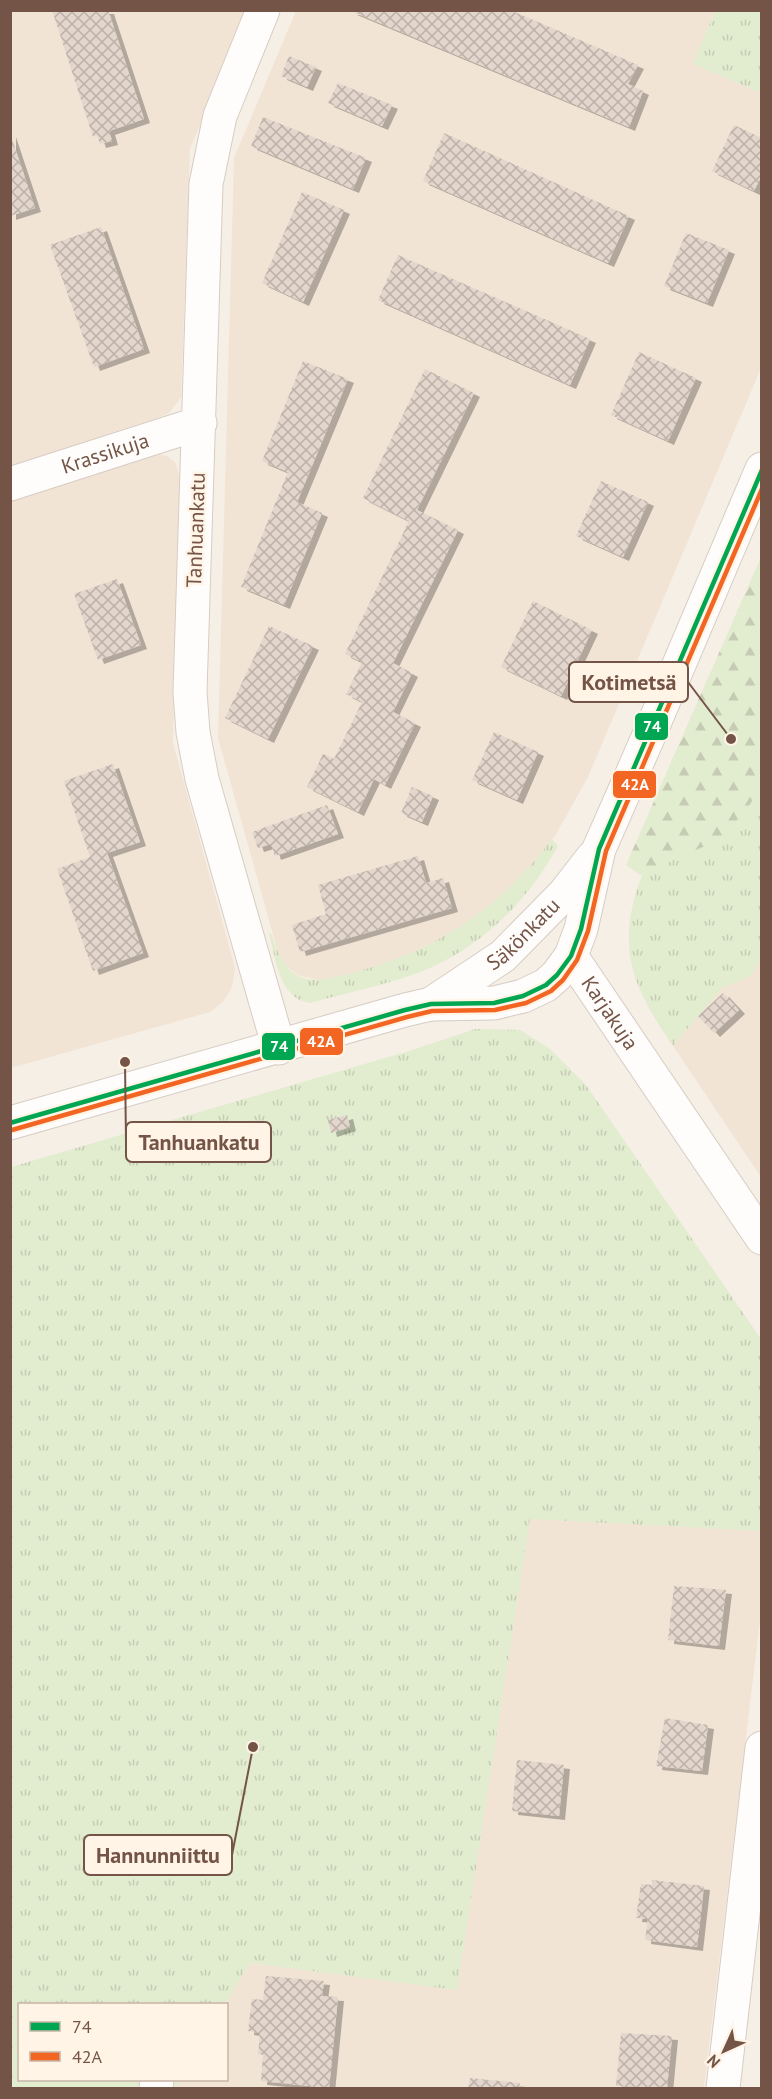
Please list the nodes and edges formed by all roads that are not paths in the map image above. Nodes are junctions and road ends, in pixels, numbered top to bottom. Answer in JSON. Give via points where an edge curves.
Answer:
{"nodes":[{"id":1,"x":263,"y":10,"type":"edge"},
{"id":2,"x":200,"y":423,"type":"junction"},
{"id":3,"x":762,"y":469,"type":"edge"},
{"id":4,"x":10,"y":484,"type":"edge"},
{"id":5,"x":599,"y":849,"type":"junction"},
{"id":6,"x":571,"y":956,"type":"junction"},
{"id":7,"x":431,"y":1004,"type":"junction"},
{"id":8,"x":279,"y":1048,"type":"junction"},
{"id":9,"x":10,"y":1123,"type":"edge"},
{"id":10,"x":762,"y":1238,"type":"edge"},
{"id":11,"x":762,"y":1748,"type":"edge"},
{"id":12,"x":723,"y":2088,"type":"edge"}],
"edges":[{"from":1,"to":2,"type":"street","name":"Tanhuankatu","via":[[220,116],[206,184]]},
{"from":2,"to":4,"type":"street","name":"Krassikuja"},
{"from":2,"to":8,"type":"street","name":"Tanhuankatu","via":[[190,692],[193,732],[209,807]]},
{"from":3,"to":5,"type":"street","name":"Karjakuja"},
{"from":5,"to":6,"type":"street","name":"Karjakuja"},
{"from":5,"to":7,"type":"street","name":"Säkönkatu","via":[[566,893],[503,956]]},
{"from":6,"to":7,"type":"street","name":"Säkönkatu","via":[[546,985],[523,996],[494,1003]]},
{"from":6,"to":10,"type":"street","name":"Karjakuja"},
{"from":7,"to":8,"type":"street","name":"Säkönkatu"},
{"from":8,"to":9,"type":"street","name":"Säkönkatu"},
{"from":11,"to":12,"type":"street"}]}
